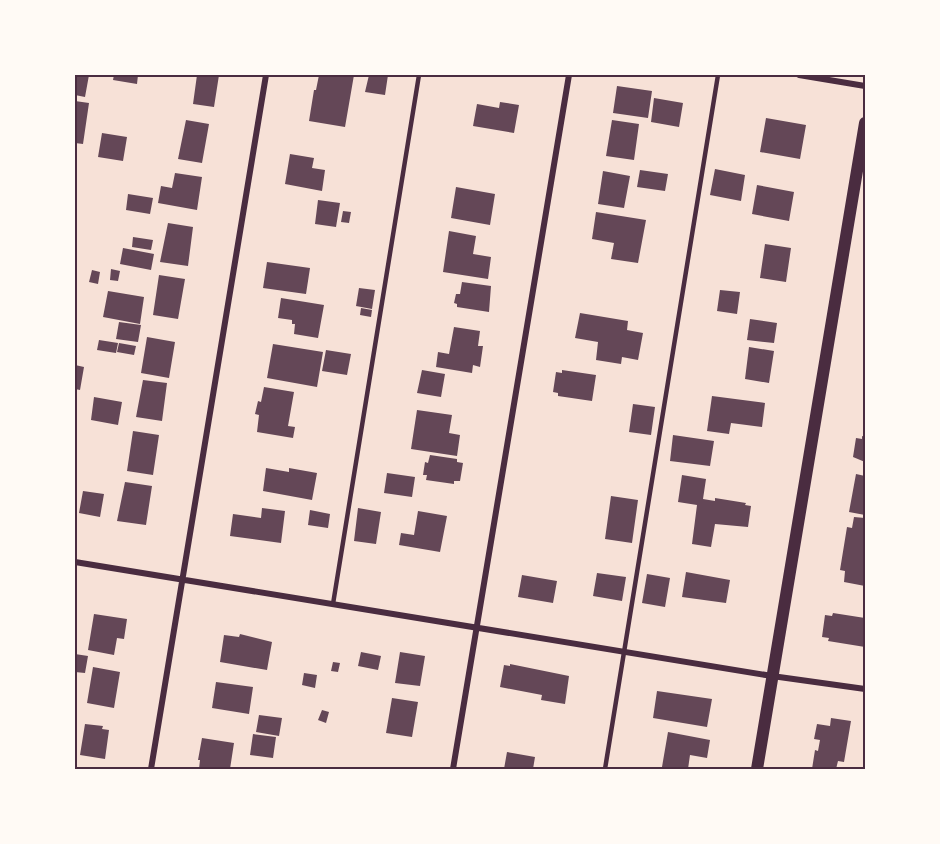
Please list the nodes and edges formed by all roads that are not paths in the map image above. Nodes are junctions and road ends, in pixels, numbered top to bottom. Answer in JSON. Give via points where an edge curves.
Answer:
{"nodes":[{"id":1,"x":266,"y":75,"type":"edge"},
{"id":2,"x":419,"y":75,"type":"edge"},
{"id":3,"x":569,"y":75,"type":"edge"},
{"id":4,"x":718,"y":75,"type":"edge"},
{"id":5,"x":799,"y":75,"type":"edge"},
{"id":6,"x":865,"y":86,"type":"edge"},
{"id":7,"x":865,"y":123,"type":"edge"},
{"id":8,"x":75,"y":562,"type":"edge"},
{"id":9,"x":182,"y":580,"type":"junction"},
{"id":10,"x":333,"y":604,"type":"junction"},
{"id":11,"x":476,"y":628,"type":"junction"},
{"id":12,"x":624,"y":652,"type":"junction"},
{"id":13,"x":772,"y":676,"type":"junction"},
{"id":14,"x":865,"y":689,"type":"edge"},
{"id":15,"x":151,"y":769,"type":"edge"},
{"id":16,"x":453,"y":769,"type":"edge"},
{"id":17,"x":605,"y":769,"type":"edge"},
{"id":18,"x":757,"y":769,"type":"edge"}],
"edges":[{"from":1,"to":9,"type":"street"},
{"from":2,"to":10,"type":"lane"},
{"from":3,"to":11,"type":"street"},
{"from":4,"to":12,"type":"lane"},
{"from":5,"to":6,"type":"street"},
{"from":7,"to":13,"type":"main road"},
{"from":8,"to":9,"type":"street"},
{"from":9,"to":10,"type":"street"},
{"from":9,"to":15,"type":"street"},
{"from":10,"to":11,"type":"street"},
{"from":11,"to":12,"type":"street"},
{"from":11,"to":16,"type":"street"},
{"from":12,"to":13,"type":"street"},
{"from":12,"to":17,"type":"lane"},
{"from":13,"to":14,"type":"street"},
{"from":13,"to":18,"type":"main road"}]}
